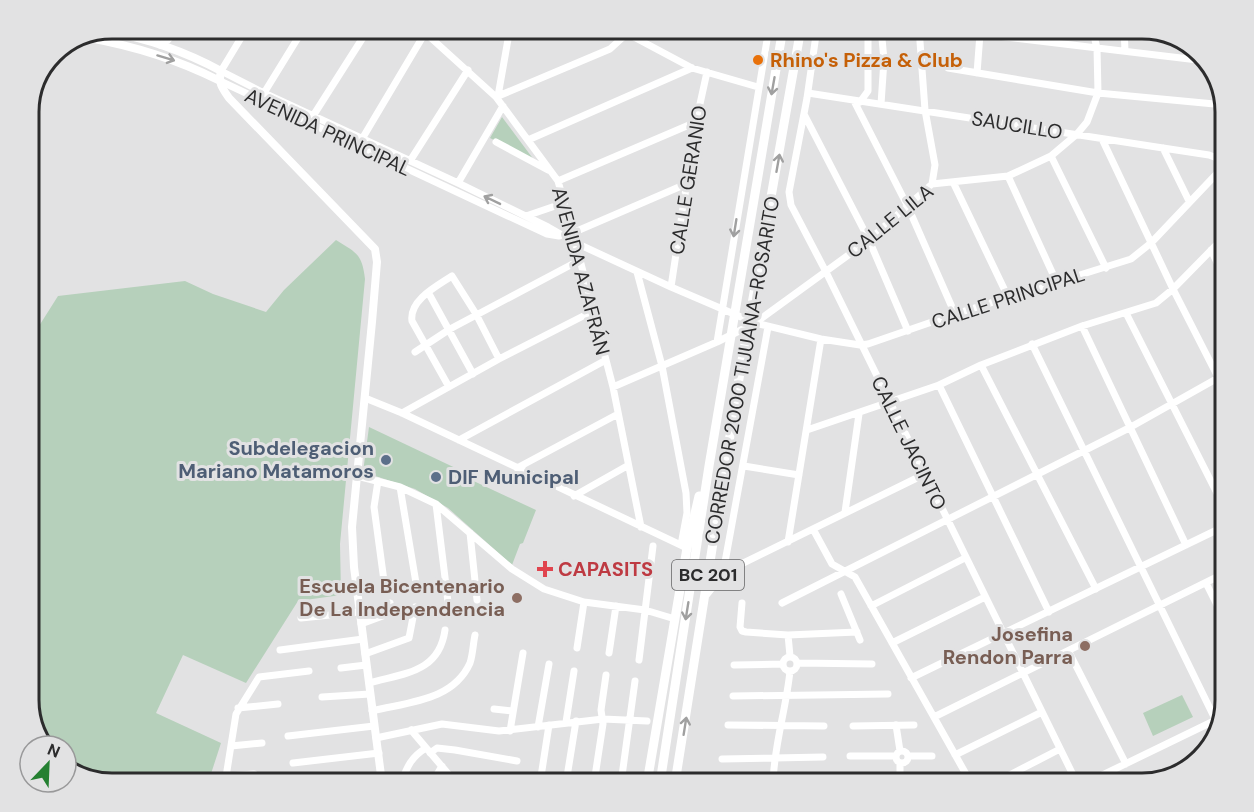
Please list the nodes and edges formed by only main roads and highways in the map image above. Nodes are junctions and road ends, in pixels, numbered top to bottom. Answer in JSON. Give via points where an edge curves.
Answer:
{"nodes":[{"id":1,"x":148,"y":39,"type":"edge"},
{"id":2,"x":782,"y":39,"type":"edge"},
{"id":3,"x":799,"y":39,"type":"edge"},
{"id":4,"x":99,"y":40,"type":"edge"},
{"id":5,"x":780,"y":48,"type":"junction"},
{"id":6,"x":797,"y":52,"type":"junction"},
{"id":7,"x":220,"y":75,"type":"junction"},
{"id":8,"x":709,"y":466,"type":"junction"},
{"id":9,"x":723,"y":573,"type":"road end"},
{"id":10,"x":704,"y":596,"type":"junction"},
{"id":11,"x":670,"y":720,"type":"junction"},
{"id":12,"x":381,"y":773,"type":"edge"},
{"id":13,"x":650,"y":773,"type":"edge"},
{"id":14,"x":651,"y":773,"type":"edge"},
{"id":15,"x":662,"y":773,"type":"edge"},
{"id":16,"x":678,"y":773,"type":"edge"}],
"edges":[{"from":1,"to":7,"type":"main road","name":"AVENIDA PRINCIPAL","via":[[164,42],[203,61]]},
{"from":2,"to":5,"type":"highway","name":"CORREDOR 2000 TIJUANA-ROSARITO","number":"BC 201"},
{"from":3,"to":6,"type":"highway","name":"CORREDOR 2000 TIJUANA-ROSARITO","number":"BC 201"},
{"from":4,"to":7,"type":"main road","name":"AVENIDA PRINCIPAL","one_way":true},
{"from":5,"to":6,"type":"highway"},
{"from":5,"to":8,"type":"highway","name":"CORREDOR 2000 TIJUANA-ROSARITO","number":"BC 201","one_way":true},
{"from":10,"to":6,"type":"highway","name":"CORREDOR 2000 TIJUANA-ROSARITO","number":"BC 201","one_way":true},
{"from":7,"to":12,"type":"main road","via":[[221,88],[229,98],[375,249],[377,262],[352,527],[359,612]]},
{"from":8,"to":11,"type":"highway","name":"CORREDOR 2000 TIJUANA-ROSARITO","number":"BC 201","one_way":true},
{"from":8,"to":13,"type":"highway","via":[[684,546]]},
{"from":9,"to":10,"type":"highway"},
{"from":16,"to":10,"type":"highway","name":"CORREDOR 2000 TIJUANA-ROSARITO","number":"BC 201","one_way":true},
{"from":11,"to":14,"type":"highway"},
{"from":11,"to":15,"type":"highway","name":"CORREDOR 2000 TIJUANA-ROSARITO","number":"BC 201"}]}
